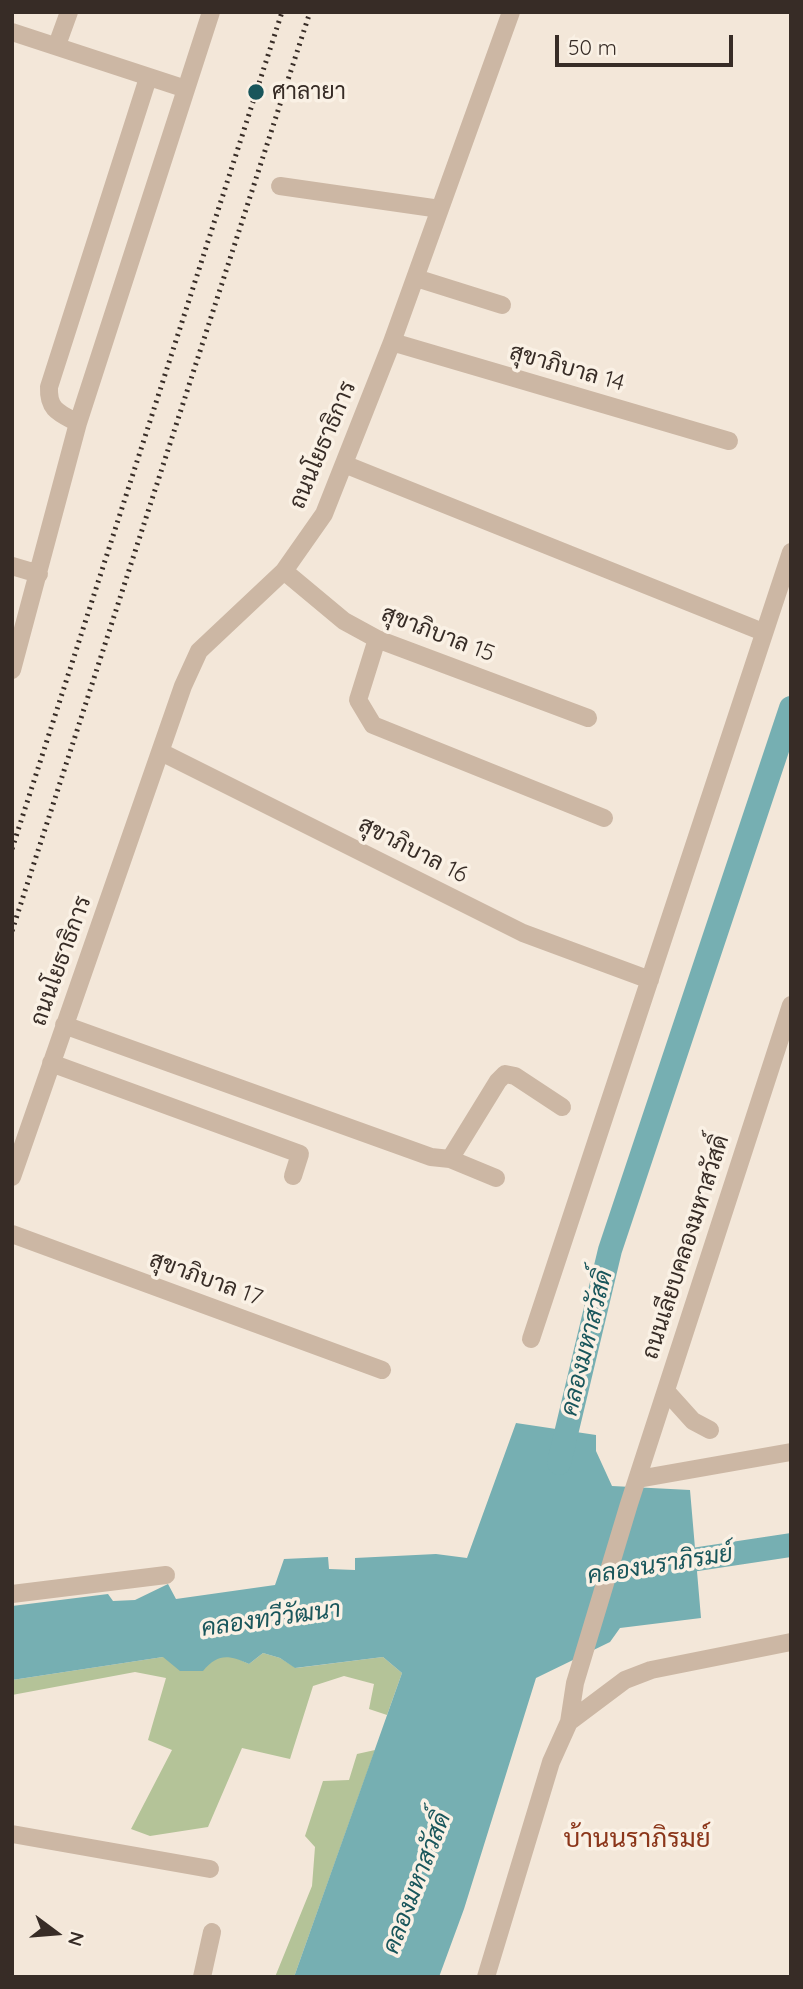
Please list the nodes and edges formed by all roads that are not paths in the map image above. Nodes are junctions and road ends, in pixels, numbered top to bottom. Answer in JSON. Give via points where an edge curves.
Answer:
{"nodes":[{"id":1,"x":69,"y":12,"type":"edge"},
{"id":2,"x":211,"y":12,"type":"edge"},
{"id":3,"x":511,"y":12,"type":"edge"},
{"id":4,"x":12,"y":32,"type":"edge"},
{"id":5,"x":57,"y":46,"type":"junction"},
{"id":6,"x":148,"y":78,"type":"junction"},
{"id":7,"x":186,"y":89,"type":"junction"},
{"id":8,"x":280,"y":186,"type":"dead end"},
{"id":9,"x":440,"y":209,"type":"junction"},
{"id":10,"x":415,"y":278,"type":"junction"},
{"id":11,"x":502,"y":305,"type":"dead end"},
{"id":12,"x":392,"y":342,"type":"junction"},
{"id":13,"x":78,"y":423,"type":"junction"},
{"id":14,"x":729,"y":441,"type":"dead end"},
{"id":15,"x":344,"y":464,"type":"junction"},
{"id":16,"x":791,"y":552,"type":"edge"},
{"id":17,"x":12,"y":566,"type":"edge"},
{"id":18,"x":284,"y":571,"type":"junction"},
{"id":19,"x":40,"y":574,"type":"junction"},
{"id":20,"x":763,"y":632,"type":"junction"},
{"id":21,"x":377,"y":639,"type":"junction"},
{"id":22,"x":12,"y":670,"type":"edge"},
{"id":23,"x":589,"y":718,"type":"dead end"},
{"id":24,"x":161,"y":752,"type":"junction"},
{"id":25,"x":604,"y":818,"type":"dead end"},
{"id":26,"x":650,"y":980,"type":"junction"},
{"id":27,"x":791,"y":1005,"type":"edge"},
{"id":28,"x":64,"y":1025,"type":"junction"},
{"id":29,"x":51,"y":1063,"type":"junction"},
{"id":30,"x":562,"y":1107,"type":"dead end"},
{"id":31,"x":450,"y":1159,"type":"junction"},
{"id":32,"x":293,"y":1176,"type":"dead end"},
{"id":33,"x":12,"y":1177,"type":"edge"},
{"id":34,"x":496,"y":1178,"type":"dead end"},
{"id":35,"x":12,"y":1234,"type":"edge"},
{"id":36,"x":531,"y":1339,"type":"dead end"},
{"id":37,"x":382,"y":1370,"type":"dead end"},
{"id":38,"x":666,"y":1391,"type":"junction"},
{"id":39,"x":710,"y":1430,"type":"dead end"},
{"id":40,"x":791,"y":1452,"type":"edge"},
{"id":41,"x":638,"y":1479,"type":"junction"},
{"id":42,"x":166,"y":1574,"type":"dead end"},
{"id":43,"x":12,"y":1594,"type":"edge"},
{"id":44,"x":791,"y":1642,"type":"edge"},
{"id":45,"x":569,"y":1722,"type":"junction"},
{"id":46,"x":12,"y":1834,"type":"edge"},
{"id":47,"x":210,"y":1869,"type":"dead end"},
{"id":48,"x":212,"y":1932,"type":"dead end"},
{"id":49,"x":202,"y":1977,"type":"edge"},
{"id":50,"x":486,"y":1977,"type":"edge"}],
"edges":[{"from":1,"to":5,"type":"street"},
{"from":2,"to":7,"type":"street"},
{"from":3,"to":9,"type":"street","name":"ถนนโยธาธิการ"},
{"from":4,"to":5,"type":"street"},
{"from":5,"to":6,"type":"street"},
{"from":6,"to":7,"type":"street"},
{"from":6,"to":13,"type":"street","via":[[50,387],[53,411]]},
{"from":7,"to":13,"type":"street"},
{"from":8,"to":9,"type":"street"},
{"from":9,"to":10,"type":"street","name":"ถนนโยธาธิการ"},
{"from":10,"to":11,"type":"street"},
{"from":10,"to":12,"type":"street","name":"ถนนโยธาธิการ"},
{"from":12,"to":14,"type":"street","name":"สุขาภิบาล 14"},
{"from":12,"to":15,"type":"street","name":"ถนนโยธาธิการ"},
{"from":13,"to":19,"type":"street"},
{"from":15,"to":18,"type":"street","name":"ถนนโยธาธิการ","via":[[324,514]]},
{"from":15,"to":20,"type":"street"},
{"from":16,"to":20,"type":"street"},
{"from":17,"to":19,"type":"street"},
{"from":18,"to":21,"type":"street","name":"สุขาภิบาล 15","via":[[344,621]]},
{"from":18,"to":24,"type":"street","name":"ถนนโยธาธิการ","via":[[199,651]]},
{"from":19,"to":22,"type":"street"},
{"from":20,"to":26,"type":"street"},
{"from":21,"to":23,"type":"street","name":"สุขาภิบาล 15"},
{"from":21,"to":25,"type":"street","via":[[358,699],[373,725]]},
{"from":24,"to":26,"type":"street","name":"สุขาภิบาล 16","via":[[523,933]]},
{"from":24,"to":28,"type":"street","name":"ถนนโยธาธิการ"},
{"from":26,"to":36,"type":"street"},
{"from":27,"to":38,"type":"street","name":"ถนนเลียบคลองมหาสวัสดิ์"},
{"from":28,"to":29,"type":"street","name":"ถนนโยธาธิการ"},
{"from":28,"to":31,"type":"street","via":[[431,1157]]},
{"from":29,"to":32,"type":"street","via":[[300,1154]]},
{"from":29,"to":33,"type":"street","name":"ถนนโยธาธิการ"},
{"from":30,"to":31,"type":"street","via":[[505,1074]]},
{"from":31,"to":34,"type":"street"},
{"from":35,"to":37,"type":"street","name":"สุขาภิบาล 17"},
{"from":38,"to":39,"type":"street","via":[[693,1421]]},
{"from":38,"to":41,"type":"street","name":"ถนนเลียบคลองมหาสวัสดิ์"},
{"from":40,"to":41,"type":"street"},
{"from":41,"to":45,"type":"street","name":"ถนนเลียบคลองมหาสวัสดิ์","via":[[575,1684]]},
{"from":42,"to":43,"type":"street"},
{"from":44,"to":45,"type":"street","via":[[651,1670],[625,1680]]},
{"from":45,"to":50,"type":"street","via":[[551,1762]]},
{"from":46,"to":47,"type":"street"},
{"from":48,"to":49,"type":"street"}]}
